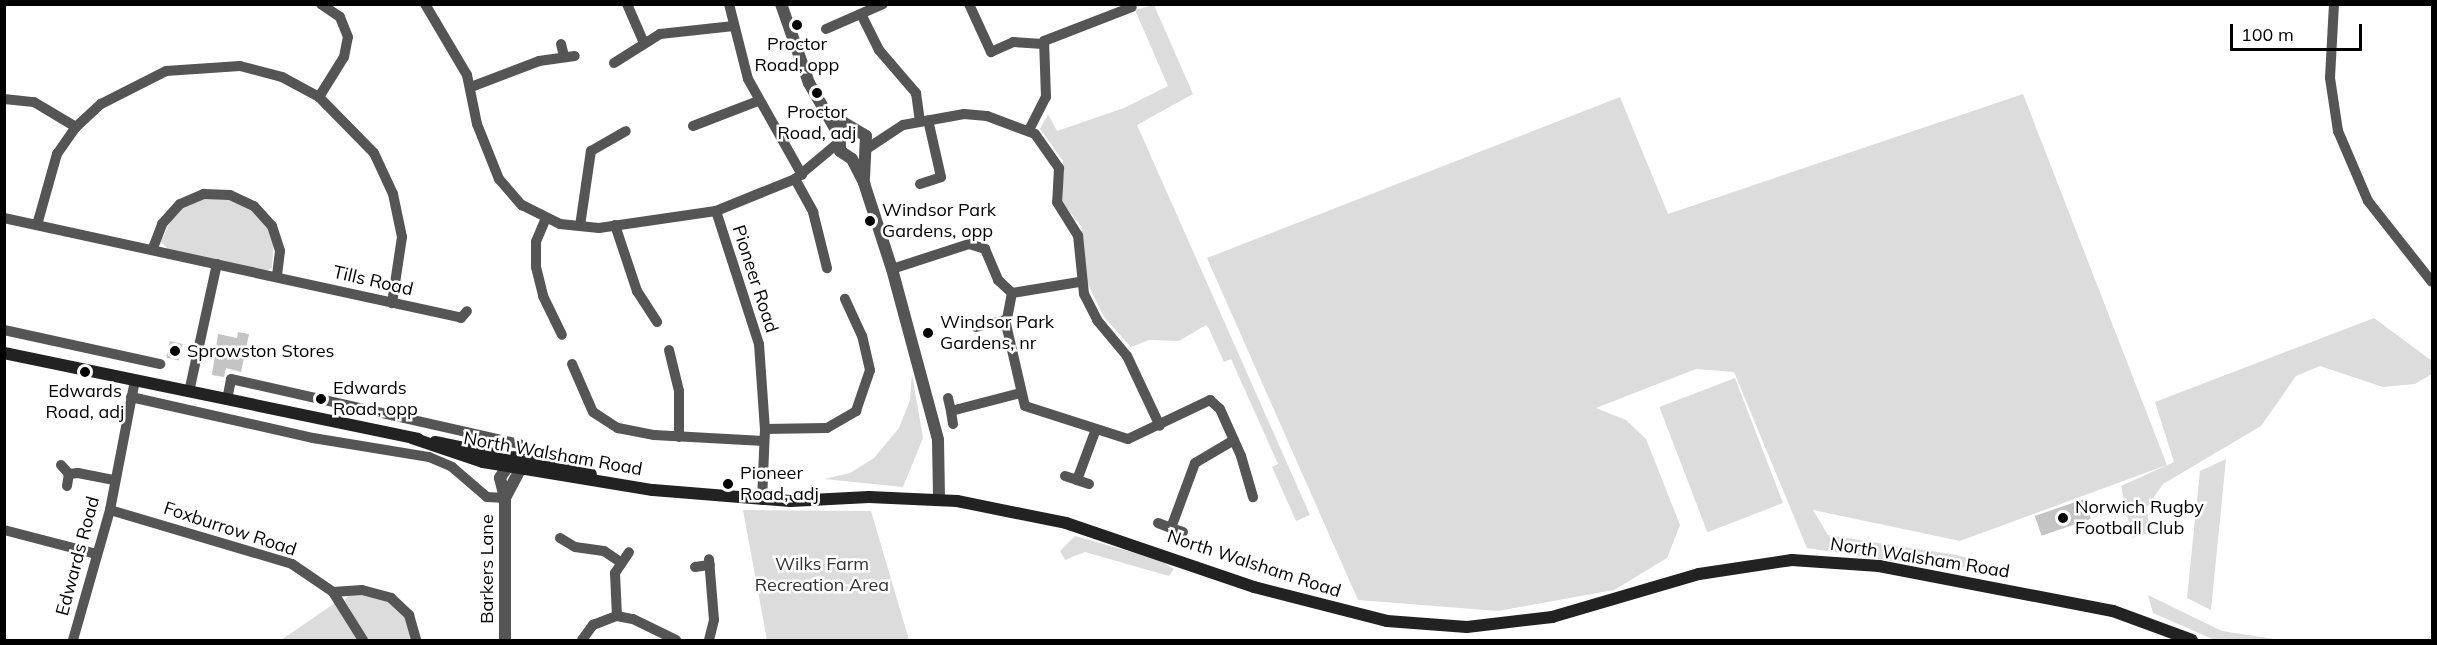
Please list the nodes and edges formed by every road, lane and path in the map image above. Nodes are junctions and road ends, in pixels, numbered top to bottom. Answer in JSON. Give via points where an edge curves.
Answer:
{"nodes":[{"id":1,"x":321,"y":4,"type":"edge"},
{"id":2,"x":627,"y":4,"type":"edge"},
{"id":3,"x":729,"y":4,"type":"edge"},
{"id":4,"x":781,"y":4,"type":"edge"},
{"id":5,"x":883,"y":4,"type":"edge"},
{"id":6,"x":969,"y":4,"type":"edge"},
{"id":7,"x":1100,"y":4,"type":"edge"},
{"id":8,"x":2334,"y":4,"type":"edge"},
{"id":9,"x":429,"y":6,"type":"edge"},
{"id":10,"x":1132,"y":7,"type":"dead end"},
{"id":11,"x":861,"y":14,"type":"junction"},
{"id":12,"x":1105,"y":15,"type":"junction"},
{"id":13,"x":734,"y":26,"type":"junction"},
{"id":14,"x":826,"y":29,"type":"dead end"},
{"id":15,"x":644,"y":43,"type":"junction"},
{"id":16,"x":561,"y":44,"type":"dead end"},
{"id":17,"x":1042,"y":44,"type":"junction"},
{"id":18,"x":614,"y":63,"type":"dead end"},
{"id":19,"x":471,"y":87,"type":"junction"},
{"id":20,"x":319,"y":97,"type":"junction"},
{"id":21,"x":4,"y":99,"type":"edge"},
{"id":22,"x":758,"y":101,"type":"junction"},
{"id":23,"x":826,"y":111,"type":"junction"},
{"id":24,"x":924,"y":121,"type":"junction"},
{"id":25,"x":693,"y":126,"type":"dead end"},
{"id":26,"x":76,"y":127,"type":"junction"},
{"id":27,"x":857,"y":130,"type":"junction"},
{"id":28,"x":891,"y":130,"type":"junction"},
{"id":29,"x":1029,"y":130,"type":"junction"},
{"id":30,"x":626,"y":131,"type":"dead end"},
{"id":31,"x":839,"y":140,"type":"junction"},
{"id":32,"x":867,"y":150,"type":"junction"},
{"id":33,"x":848,"y":158,"type":"junction"},
{"id":34,"x":812,"y":168,"type":"junction"},
{"id":35,"x":799,"y":177,"type":"junction"},
{"id":36,"x":864,"y":183,"type":"junction"},
{"id":37,"x":920,"y":184,"type":"dead end"},
{"id":38,"x":716,"y":212,"type":"junction"},
{"id":39,"x":4,"y":218,"type":"edge"},
{"id":40,"x":546,"y":218,"type":"junction"},
{"id":41,"x":37,"y":225,"type":"junction"},
{"id":42,"x":615,"y":225,"type":"junction"},
{"id":43,"x":580,"y":226,"type":"junction"},
{"id":44,"x":153,"y":248,"type":"junction"},
{"id":45,"x":217,"y":264,"type":"junction"},
{"id":46,"x":827,"y":268,"type":"dead end"},
{"id":47,"x":892,"y":269,"type":"junction"},
{"id":48,"x":277,"y":277,"type":"junction"},
{"id":49,"x":1080,"y":282,"type":"junction"},
{"id":50,"x":2433,"y":282,"type":"edge"},
{"id":51,"x":1012,"y":293,"type":"junction"},
{"id":52,"x":392,"y":303,"type":"junction"},
{"id":53,"x":851,"y":304,"type":"dead end"},
{"id":54,"x":464,"y":318,"type":"dead end"},
{"id":55,"x":1005,"y":320,"type":"junction"},
{"id":56,"x":657,"y":322,"type":"dead end"},
{"id":57,"x":976,"y":327,"type":"dead end"},
{"id":58,"x":4,"y":330,"type":"edge"},
{"id":59,"x":562,"y":335,"type":"dead end"},
{"id":60,"x":4,"y":353,"type":"edge"},
{"id":61,"x":661,"y":363,"type":"dead end"},
{"id":62,"x":160,"y":364,"type":"dead end"},
{"id":63,"x":573,"y":364,"type":"dead end"},
{"id":64,"x":135,"y":380,"type":"junction"},
{"id":65,"x":189,"y":392,"type":"junction"},
{"id":66,"x":1020,"y":393,"type":"junction"},
{"id":67,"x":131,"y":397,"type":"junction"},
{"id":68,"x":948,"y":398,"type":"dead end"},
{"id":69,"x":227,"y":400,"type":"junction"},
{"id":70,"x":363,"y":408,"type":"junction"},
{"id":71,"x":951,"y":411,"type":"junction"},
{"id":72,"x":953,"y":424,"type":"dead end"},
{"id":73,"x":362,"y":426,"type":"junction"},
{"id":74,"x":1160,"y":426,"type":"junction"},
{"id":75,"x":765,"y":429,"type":"junction"},
{"id":76,"x":1096,"y":429,"type":"junction"},
{"id":77,"x":679,"y":437,"type":"junction"},
{"id":78,"x":412,"y":438,"type":"junction"},
{"id":79,"x":1234,"y":440,"type":"junction"},
{"id":80,"x":764,"y":441,"type":"junction"},
{"id":81,"x":520,"y":444,"type":"dead end"},
{"id":82,"x":514,"y":457,"type":"junction"},
{"id":83,"x":61,"y":465,"type":"dead end"},
{"id":84,"x":504,"y":467,"type":"junction"},
{"id":85,"x":520,"y":470,"type":"junction"},
{"id":86,"x":69,"y":474,"type":"junction"},
{"id":87,"x":1065,"y":476,"type":"dead end"},
{"id":88,"x":114,"y":480,"type":"junction"},
{"id":89,"x":1077,"y":480,"type":"junction"},
{"id":90,"x":1089,"y":484,"type":"dead end"},
{"id":91,"x":67,"y":486,"type":"dead end"},
{"id":92,"x":653,"y":490,"type":"junction"},
{"id":93,"x":1252,"y":497,"type":"dead end"},
{"id":94,"x":505,"y":498,"type":"junction"},
{"id":95,"x":762,"y":500,"type":"junction"},
{"id":96,"x":939,"y":500,"type":"junction"},
{"id":97,"x":110,"y":510,"type":"junction"},
{"id":98,"x":1158,"y":523,"type":"dead end"},
{"id":99,"x":1171,"y":528,"type":"junction"},
{"id":100,"x":4,"y":530,"type":"edge"},
{"id":101,"x":1183,"y":532,"type":"dead end"},
{"id":102,"x":560,"y":538,"type":"dead end"},
{"id":103,"x":629,"y":552,"type":"dead end"},
{"id":104,"x":96,"y":554,"type":"junction"},
{"id":105,"x":620,"y":561,"type":"junction"},
{"id":106,"x":695,"y":567,"type":"dead end"},
{"id":107,"x":333,"y":592,"type":"junction"},
{"id":108,"x":617,"y":616,"type":"junction"},
{"id":109,"x":73,"y":640,"type":"edge"},
{"id":110,"x":363,"y":640,"type":"edge"},
{"id":111,"x":416,"y":640,"type":"edge"},
{"id":112,"x":505,"y":640,"type":"edge"},
{"id":113,"x":582,"y":640,"type":"edge"},
{"id":114,"x":676,"y":640,"type":"edge"},
{"id":115,"x":709,"y":640,"type":"edge"},
{"id":116,"x":2192,"y":640,"type":"edge"}],
"edges":[{"from":1,"to":20,"type":"street","via":[[340,17],[348,37],[344,57]]},
{"from":2,"to":15,"type":"street"},
{"from":3,"to":13,"type":"street"},
{"from":4,"to":23,"type":"street","via":[[794,50]]},
{"from":5,"to":11,"type":"street"},
{"from":6,"to":17,"type":"street","via":[[991,52],[1013,42]]},
{"from":7,"to":12,"type":"street"},
{"from":8,"to":50,"type":"street","via":[[2330,78],[2338,131],[2368,201]]},
{"from":9,"to":19,"type":"street","via":[[459,56]]},
{"from":10,"to":12,"type":"street"},
{"from":11,"to":14,"type":"street"},
{"from":11,"to":24,"type":"street","via":[[879,50],[916,93]]},
{"from":12,"to":17,"type":"street","via":[[1053,34]]},
{"from":13,"to":15,"type":"street","via":[[673,31]]},
{"from":13,"to":22,"type":"street"},
{"from":15,"to":18,"type":"street","via":[[627,63]]},
{"from":16,"to":19,"type":"street","via":[[569,56]]},
{"from":17,"to":29,"type":"street","via":[[1046,97]]},
{"from":19,"to":40,"type":"street","via":[[477,124],[499,179],[522,205]]},
{"from":20,"to":26,"type":"street","via":[[260,71],[194,66],[166,71],[119,92]]},
{"from":20,"to":52,"type":"street","via":[[358,131],[393,194],[402,237]]},
{"from":21,"to":26,"type":"street","via":[[34,102]]},
{"from":22,"to":25,"type":"street"},
{"from":22,"to":35,"type":"street"},
{"from":23,"to":27,"type":"street"},
{"from":23,"to":31,"type":"street"},
{"from":24,"to":28,"type":"street"},
{"from":24,"to":29,"type":"street","via":[[975,114]]},
{"from":24,"to":37,"type":"street","via":[[946,175]]},
{"from":26,"to":41,"type":"street","via":[[57,154]]},
{"from":27,"to":28,"type":"street"},
{"from":27,"to":31,"type":"street"},
{"from":27,"to":32,"type":"street"},
{"from":28,"to":32,"type":"street"},
{"from":29,"to":49,"type":"street","via":[[1059,168],[1057,202],[1078,235]]},
{"from":30,"to":43,"type":"street","via":[[617,141],[587,149]]},
{"from":31,"to":33,"type":"street"},
{"from":31,"to":34,"type":"street"},
{"from":32,"to":33,"type":"street"},
{"from":32,"to":36,"type":"street"},
{"from":33,"to":34,"type":"street"},
{"from":33,"to":36,"type":"street"},
{"from":34,"to":35,"type":"street"},
{"from":35,"to":38,"type":"street"},
{"from":35,"to":46,"type":"street","via":[[828,255]]},
{"from":36,"to":47,"type":"street"},
{"from":38,"to":42,"type":"street"},
{"from":38,"to":75,"type":"street","name":"Pioneer Road","via":[[759,344]]},
{"from":39,"to":41,"type":"street","name":"Tills Road"},
{"from":40,"to":43,"type":"street"},
{"from":40,"to":59,"type":"street","via":[[536,242],[537,267],[552,326]]},
{"from":41,"to":44,"type":"street","name":"Tills Road"},
{"from":42,"to":43,"type":"street"},
{"from":42,"to":56,"type":"street","via":[[646,315]]},
{"from":44,"to":45,"type":"street","name":"Tills Road"},
{"from":44,"to":48,"type":"street","via":[[162,224],[180,204],[204,194],[230,195],[254,206],[272,226],[280,251]]},
{"from":45,"to":48,"type":"street","name":"Tills Road"},
{"from":45,"to":65,"type":"street"},
{"from":47,"to":51,"type":"street","via":[[978,242],[998,280]]},
{"from":47,"to":96,"type":"street","via":[[938,440]]},
{"from":48,"to":52,"type":"street","name":"Tills Road"},
{"from":49,"to":51,"type":"street"},
{"from":49,"to":74,"type":"street","via":[[1097,320],[1127,356]]},
{"from":51,"to":55,"type":"street"},
{"from":52,"to":54,"type":"street","name":"Tills Road"},
{"from":53,"to":75,"type":"street","via":[[870,370],[855,411],[827,428]]},
{"from":55,"to":57,"type":"street"},
{"from":55,"to":66,"type":"street"},
{"from":58,"to":62,"type":"street"},
{"from":60,"to":64,"type":"main road","name":"North Walsham Road"},
{"from":61,"to":77,"type":"street","via":[[671,354],[679,391]]},
{"from":63,"to":77,"type":"street","via":[[571,378],[605,421],[638,433]]},
{"from":64,"to":65,"type":"main road","name":"North Walsham Road"},
{"from":64,"to":67,"type":"street","name":"Edwards Road"},
{"from":65,"to":69,"type":"main road","name":"North Walsham Road"},
{"from":66,"to":71,"type":"street"},
{"from":66,"to":76,"type":"street","via":[[1025,406]]},
{"from":67,"to":88,"type":"street","name":"Edwards Road"},
{"from":67,"to":94,"type":"street","name":"North Walsham Road","via":[[324,440],[429,457],[452,467],[487,497]]},
{"from":68,"to":71,"type":"street"},
{"from":69,"to":70,"type":"street","name":"North Walsham Road","via":[[231,379]]},
{"from":69,"to":73,"type":"main road","name":"North Walsham Road"},
{"from":70,"to":73,"type":"street"},
{"from":70,"to":81,"type":"street","name":"North Walsham Road"},
{"from":71,"to":72,"type":"street"},
{"from":73,"to":78,"type":"main road","name":"North Walsham Road"},
{"from":74,"to":76,"type":"street","via":[[1128,439]]},
{"from":74,"to":79,"type":"street","via":[[1210,400],[1220,409]]},
{"from":75,"to":80,"type":"street","name":"Pioneer Road"},
{"from":76,"to":89,"type":"street"},
{"from":77,"to":80,"type":"street"},
{"from":78,"to":82,"type":"main road","name":"North Walsham Road"},
{"from":78,"to":84,"type":"main road","name":"North Walsham Road"},
{"from":79,"to":93,"type":"street","via":[[1243,487]]},
{"from":79,"to":99,"type":"street","via":[[1195,463]]},
{"from":80,"to":95,"type":"street","name":"Pioneer Road"},
{"from":82,"to":84,"type":"street"},
{"from":82,"to":85,"type":"street"},
{"from":82,"to":92,"type":"main road","name":"North Walsham Road"},
{"from":83,"to":86,"type":"street","name":"Edwards Road"},
{"from":84,"to":85,"type":"main road","name":"North Walsham Road"},
{"from":84,"to":94,"type":"street","name":"Barkers Lane","via":[[500,484]]},
{"from":85,"to":92,"type":"main road","name":"North Walsham Road"},
{"from":85,"to":94,"type":"street","name":"Barkers Lane"},
{"from":86,"to":88,"type":"street","name":"Edwards Road"},
{"from":86,"to":91,"type":"street","name":"Edwards Road"},
{"from":87,"to":89,"type":"street"},
{"from":88,"to":97,"type":"street","name":"Edwards Road"},
{"from":89,"to":90,"type":"street"},
{"from":92,"to":95,"type":"main road","name":"North Walsham Road"},
{"from":94,"to":112,"type":"street","name":"Barkers Lane"},
{"from":95,"to":96,"type":"main road","name":"North Walsham Road"},
{"from":96,"to":116,"type":"main road","name":"North Walsham Road","via":[[1066,523],[1254,586],[1387,621],[1467,627],[1541,618],[1709,572],[1792,560],[1879,566],[2113,611]]},
{"from":97,"to":104,"type":"street","name":"Edwards Road"},
{"from":97,"to":107,"type":"street","name":"Foxburrow Road","via":[[279,558]]},
{"from":98,"to":99,"type":"street"},
{"from":99,"to":101,"type":"street"},
{"from":100,"to":104,"type":"street"},
{"from":102,"to":105,"type":"street","via":[[575,547],[604,551]]},
{"from":103,"to":105,"type":"street"},
{"from":104,"to":109,"type":"street","name":"Edwards Road"},
{"from":105,"to":108,"type":"street","via":[[614,581]]},
{"from":106,"to":115,"type":"street","via":[[709,562],[714,620]]},
{"from":107,"to":110,"type":"street","name":"Foxburrow Road"},
{"from":107,"to":111,"type":"street","via":[[362,590],[391,598],[409,615]]},
{"from":108,"to":113,"type":"street","via":[[593,626]]},
{"from":108,"to":114,"type":"street","via":[[633,619]]}]}
